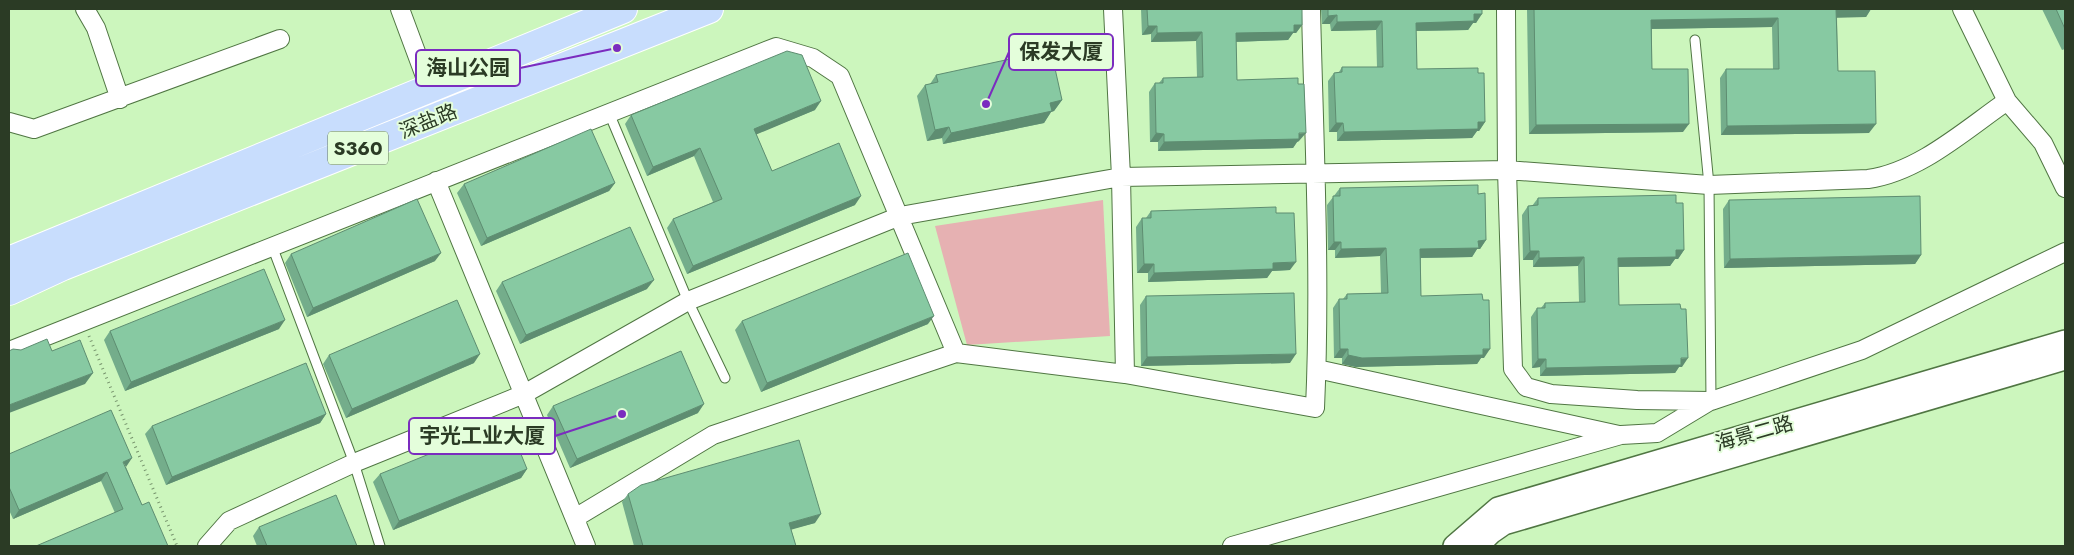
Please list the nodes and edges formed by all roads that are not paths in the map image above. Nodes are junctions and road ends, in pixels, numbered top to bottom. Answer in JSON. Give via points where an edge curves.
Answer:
{"nodes":[{"id":1,"x":85,"y":9,"type":"edge"},
{"id":2,"x":400,"y":9,"type":"edge"},
{"id":3,"x":623,"y":9,"type":"edge"},
{"id":4,"x":709,"y":9,"type":"edge"},
{"id":5,"x":1113,"y":9,"type":"edge"},
{"id":6,"x":1311,"y":9,"type":"edge"},
{"id":7,"x":1506,"y":9,"type":"edge"},
{"id":8,"x":1962,"y":9,"type":"edge"},
{"id":9,"x":280,"y":39,"type":"dead end"},
{"id":10,"x":1695,"y":40,"type":"dead end"},
{"id":11,"x":429,"y":87,"type":"junction"},
{"id":12,"x":120,"y":99,"type":"junction"},
{"id":13,"x":2007,"y":101,"type":"junction"},
{"id":14,"x":609,"y":113,"type":"junction"},
{"id":15,"x":9,"y":122,"type":"edge"},
{"id":16,"x":1507,"y":170,"type":"junction"},
{"id":17,"x":1315,"y":174,"type":"junction"},
{"id":18,"x":1121,"y":177,"type":"junction"},
{"id":19,"x":436,"y":181,"type":"junction"},
{"id":20,"x":1709,"y":185,"type":"junction"},
{"id":21,"x":2065,"y":188,"type":"edge"},
{"id":22,"x":900,"y":216,"type":"junction"},
{"id":23,"x":272,"y":246,"type":"junction"},
{"id":24,"x":2065,"y":252,"type":"edge"},
{"id":25,"x":9,"y":261,"type":"edge"},
{"id":26,"x":9,"y":291,"type":"edge"},
{"id":27,"x":688,"y":301,"type":"junction"},
{"id":28,"x":2065,"y":341,"type":"edge"},
{"id":29,"x":9,"y":351,"type":"edge"},
{"id":30,"x":956,"y":353,"type":"junction"},
{"id":31,"x":2065,"y":359,"type":"edge"},
{"id":32,"x":1317,"y":369,"type":"junction"},
{"id":33,"x":1125,"y":374,"type":"junction"},
{"id":34,"x":724,"y":378,"type":"dead end"},
{"id":35,"x":524,"y":394,"type":"junction"},
{"id":36,"x":1711,"y":401,"type":"junction"},
{"id":37,"x":1621,"y":435,"type":"junction"},
{"id":38,"x":354,"y":463,"type":"junction"},
{"id":39,"x":575,"y":518,"type":"junction"},
{"id":40,"x":207,"y":546,"type":"edge"},
{"id":41,"x":380,"y":546,"type":"edge"},
{"id":42,"x":586,"y":546,"type":"edge"},
{"id":43,"x":1232,"y":546,"type":"edge"},
{"id":44,"x":1455,"y":546,"type":"edge"},
{"id":45,"x":1478,"y":546,"type":"edge"}],
"edges":[{"from":1,"to":12,"type":"street","via":[[96,28]]},
{"from":2,"to":11,"type":"street"},
{"from":3,"to":11,"type":"main road","name":"深盐路","number":"S360"},
{"from":4,"to":26,"type":"main road","name":"深盐路","number":"S360"},
{"from":5,"to":18,"type":"street"},
{"from":6,"to":17,"type":"street"},
{"from":7,"to":16,"type":"street"},
{"from":8,"to":13,"type":"street"},
{"from":9,"to":12,"type":"street"},
{"from":10,"to":20,"type":"lane"},
{"from":11,"to":25,"type":"main road","name":"深盐路","number":"S360"},
{"from":12,"to":15,"type":"street","via":[[34,129]]},
{"from":13,"to":20,"type":"street","via":[[1922,160],[1886,177]]},
{"from":13,"to":21,"type":"street","via":[[2043,143]]},
{"from":14,"to":19,"type":"street"},
{"from":14,"to":22,"type":"street","via":[[776,47],[813,58],[840,76]]},
{"from":14,"to":27,"type":"lane"},
{"from":16,"to":17,"type":"street"},
{"from":16,"to":20,"type":"street"},
{"from":16,"to":36,"type":"street","via":[[1513,369],[1526,386],[1551,394]]},
{"from":17,"to":18,"type":"street"},
{"from":17,"to":32,"type":"street"},
{"from":18,"to":22,"type":"street"},
{"from":18,"to":33,"type":"street"},
{"from":19,"to":23,"type":"street"},
{"from":19,"to":35,"type":"street"},
{"from":20,"to":36,"type":"lane"},
{"from":22,"to":27,"type":"street"},
{"from":22,"to":30,"type":"street"},
{"from":23,"to":29,"type":"street"},
{"from":23,"to":38,"type":"lane"},
{"from":24,"to":36,"type":"street","via":[[1862,350]]},
{"from":27,"to":34,"type":"lane"},
{"from":27,"to":35,"type":"street"},
{"from":28,"to":44,"type":"street","name":"海景二路","via":[[1498,508]]},
{"from":30,"to":33,"type":"street"},
{"from":30,"to":39,"type":"street","via":[[713,435]]},
{"from":31,"to":45,"type":"street","name":"海景二路","via":[[1504,524]]},
{"from":32,"to":33,"type":"street","via":[[1315,408]]},
{"from":32,"to":37,"type":"street"},
{"from":35,"to":38,"type":"street"},
{"from":35,"to":39,"type":"street"},
{"from":36,"to":37,"type":"street","via":[[1657,433]]},
{"from":37,"to":43,"type":"street"},
{"from":38,"to":40,"type":"street","via":[[229,521]]},
{"from":38,"to":41,"type":"lane"},
{"from":39,"to":42,"type":"street"}]}
